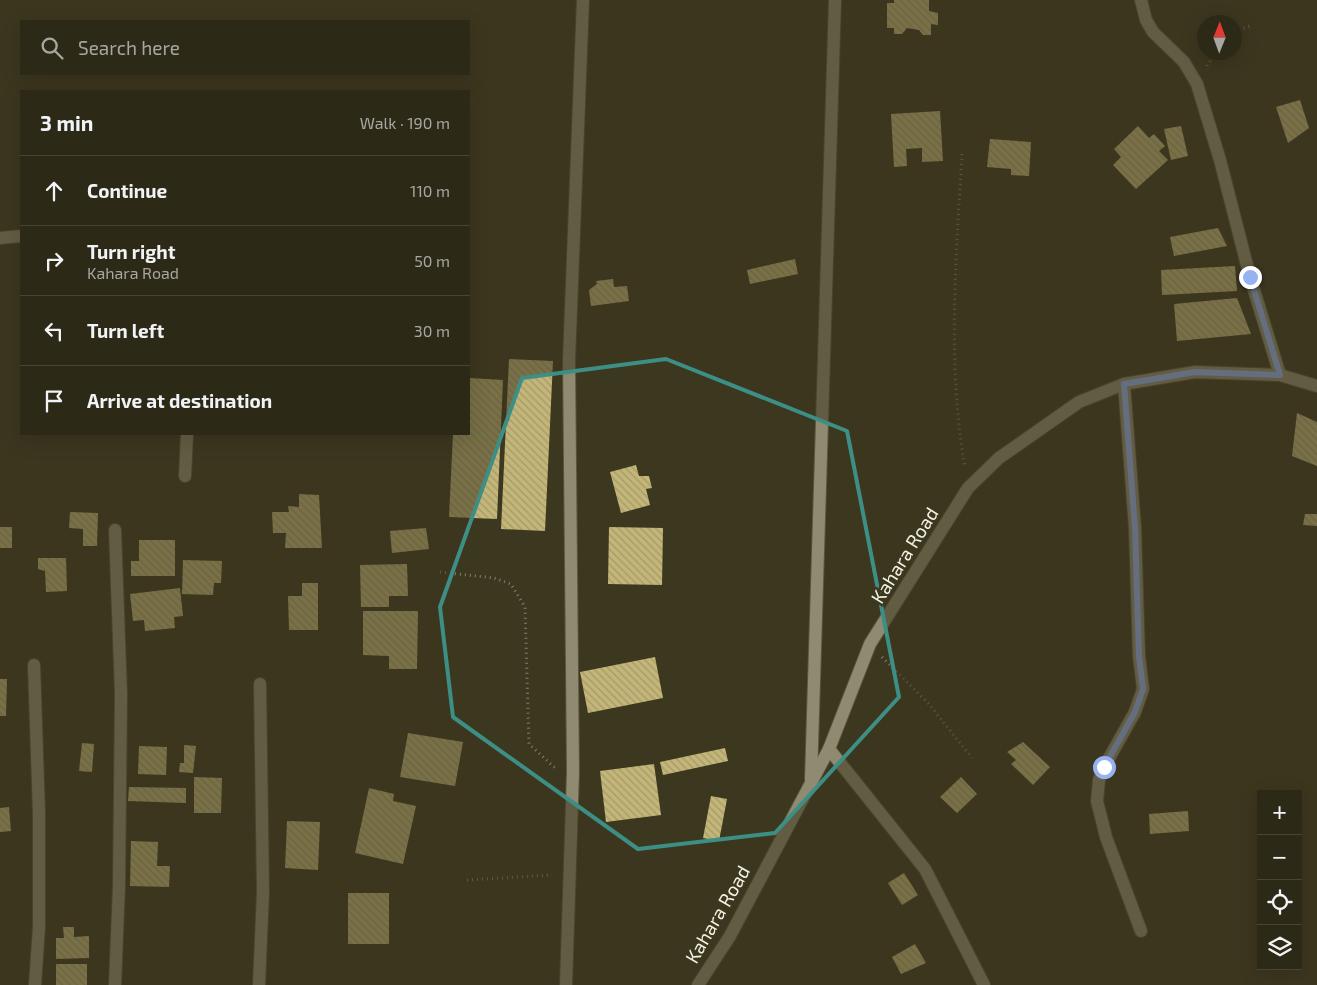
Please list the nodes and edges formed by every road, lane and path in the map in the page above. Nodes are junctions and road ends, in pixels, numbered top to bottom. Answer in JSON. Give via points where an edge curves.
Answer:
{"nodes":[{"id":1,"x":583,"y":0,"type":"edge"},
{"id":2,"x":835,"y":0,"type":"edge"},
{"id":3,"x":1141,"y":0,"type":"edge"},
{"id":4,"x":1250,"y":26,"type":"dead end"},
{"id":5,"x":1242,"y":28,"type":"edge"},
{"id":6,"x":962,"y":154,"type":"dead end"},
{"id":7,"x":20,"y":236,"type":"edge"},
{"id":8,"x":0,"y":238,"type":"edge"},
{"id":9,"x":1280,"y":375,"type":"junction"},
{"id":10,"x":1124,"y":384,"type":"junction"},
{"id":11,"x":1317,"y":386,"type":"edge"},
{"id":12,"x":187,"y":435,"type":"edge"},
{"id":13,"x":185,"y":476,"type":"dead end"},
{"id":14,"x":968,"y":488,"type":"junction"},
{"id":15,"x":115,"y":530,"type":"dead end"},
{"id":16,"x":440,"y":572,"type":"dead end"},
{"id":17,"x":870,"y":644,"type":"junction"},
{"id":18,"x":34,"y":665,"type":"dead end"},
{"id":19,"x":260,"y":684,"type":"dead end"},
{"id":20,"x":829,"y":749,"type":"junction"},
{"id":21,"x":972,"y":758,"type":"dead end"},
{"id":22,"x":573,"y":772,"type":"junction"},
{"id":23,"x":811,"y":782,"type":"junction"},
{"id":24,"x":570,"y":873,"type":"junction"},
{"id":25,"x":467,"y":880,"type":"dead end"},
{"id":26,"x":1141,"y":930,"type":"dead end"},
{"id":27,"x":35,"y":985,"type":"edge"},
{"id":28,"x":115,"y":985,"type":"edge"},
{"id":29,"x":259,"y":985,"type":"edge"},
{"id":30,"x":566,"y":985,"type":"edge"},
{"id":31,"x":698,"y":985,"type":"edge"},
{"id":32,"x":984,"y":985,"type":"edge"}],
"edges":[{"from":1,"to":22,"type":"street","via":[[569,360]]},
{"from":2,"to":23,"type":"street"},
{"from":3,"to":9,"type":"street","via":[[1146,20],[1184,62],[1197,84]]},
{"from":4,"to":5,"type":"path"},
{"from":6,"to":14,"type":"path","via":[[954,287],[959,435]]},
{"from":7,"to":8,"type":"street"},
{"from":9,"to":10,"type":"street","name":"Kahara Road","via":[[1195,372]]},
{"from":9,"to":11,"type":"street","name":"Kahara Road"},
{"from":10,"to":14,"type":"street","name":"Kahara Road","via":[[1072,407],[999,458]]},
{"from":10,"to":26,"type":"street","via":[[1143,689],[1135,712],[1104,767],[1097,801],[1106,837]]},
{"from":12,"to":13,"type":"street"},
{"from":14,"to":17,"type":"street","name":"Kahara Road"},
{"from":15,"to":28,"type":"street","via":[[121,694]]},
{"from":16,"to":22,"type":"path","via":[[494,578],[511,584],[524,607],[529,744],[555,768]]},
{"from":17,"to":20,"type":"street","name":"Kahara Road"},
{"from":17,"to":21,"type":"path","via":[[928,703]]},
{"from":18,"to":27,"type":"street","via":[[39,813]]},
{"from":19,"to":29,"type":"street","via":[[262,892]]},
{"from":20,"to":23,"type":"street","name":"Kahara Road"},
{"from":20,"to":32,"type":"street","via":[[925,869]]},
{"from":22,"to":24,"type":"street"},
{"from":23,"to":31,"type":"street","name":"Kahara Road","via":[[730,936]]},
{"from":24,"to":25,"type":"path"},
{"from":24,"to":30,"type":"street"}]}
